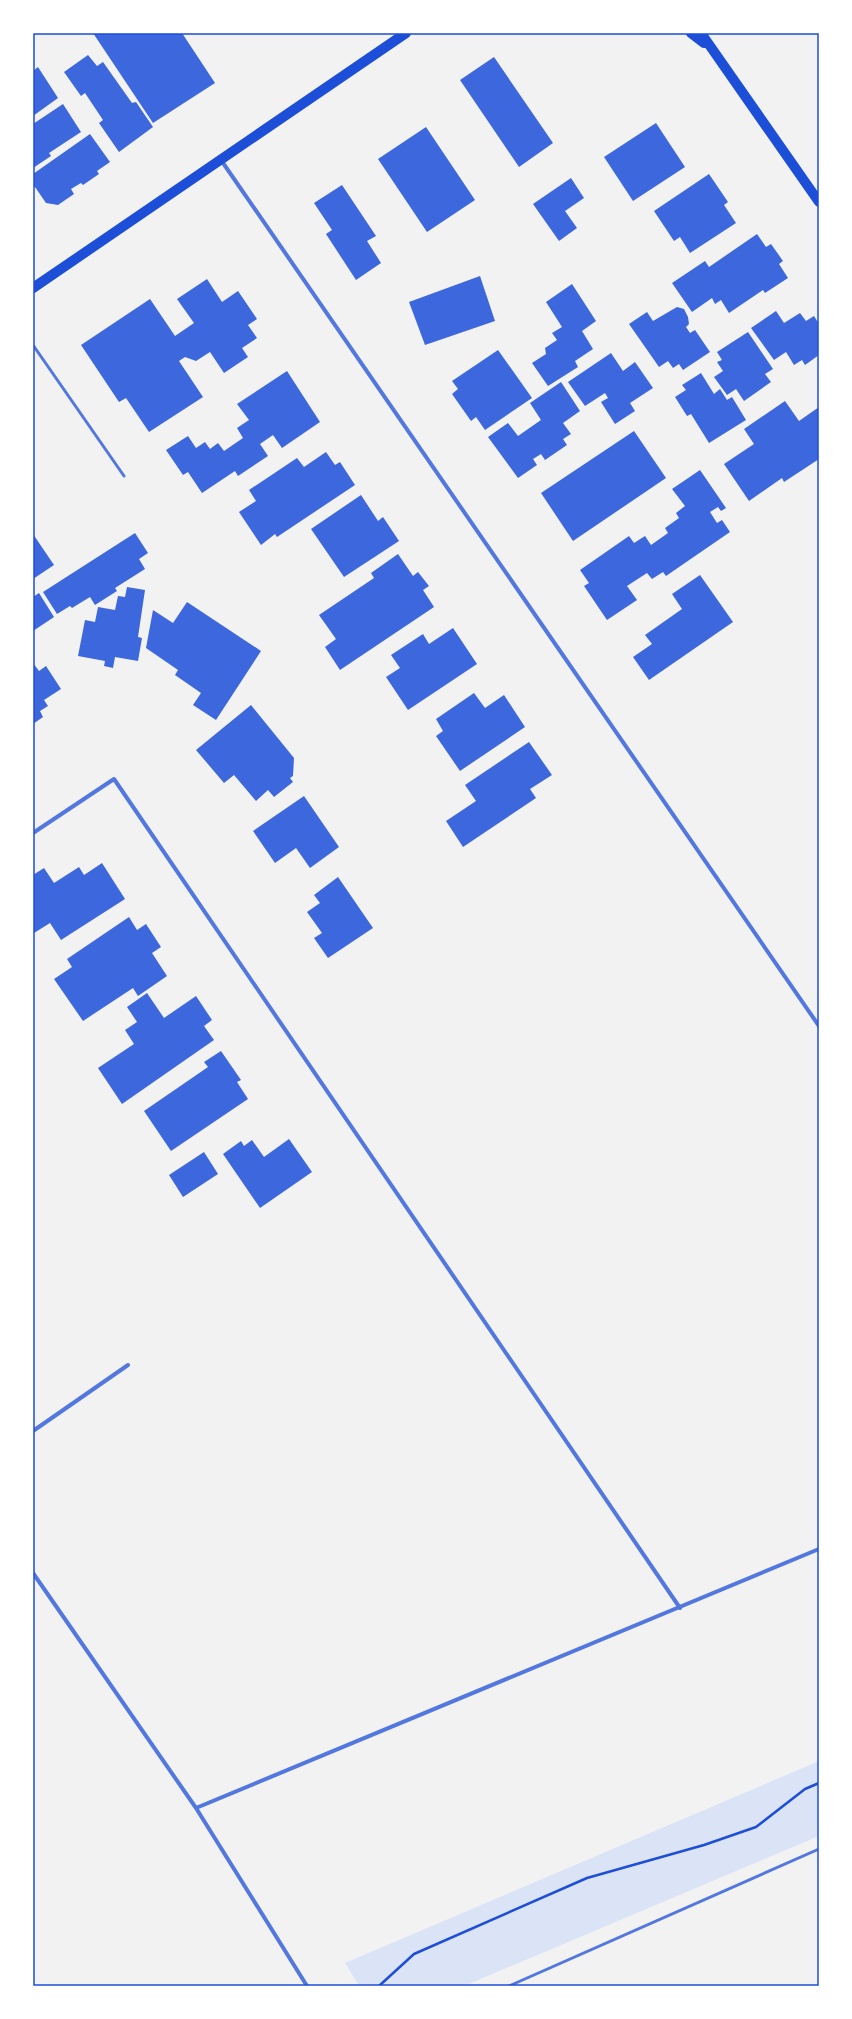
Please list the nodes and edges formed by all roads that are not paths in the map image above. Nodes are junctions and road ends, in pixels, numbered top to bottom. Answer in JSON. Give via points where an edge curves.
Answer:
{"nodes":[{"id":1,"x":406,"y":33,"type":"edge"},
{"id":2,"x":691,"y":33,"type":"edge"},
{"id":3,"x":701,"y":33,"type":"edge"},
{"id":4,"x":708,"y":45,"type":"junction"},
{"id":5,"x":221,"y":160,"type":"junction"},
{"id":6,"x":819,"y":202,"type":"edge"},
{"id":7,"x":33,"y":288,"type":"edge"},
{"id":8,"x":33,"y":345,"type":"edge"},
{"id":9,"x":124,"y":476,"type":"dead end"},
{"id":10,"x":33,"y":833,"type":"edge"},
{"id":11,"x":819,"y":1026,"type":"edge"},
{"id":12,"x":128,"y":1366,"type":"dead end"},
{"id":13,"x":33,"y":1431,"type":"edge"},
{"id":14,"x":819,"y":1549,"type":"edge"},
{"id":15,"x":33,"y":1573,"type":"edge"},
{"id":16,"x":680,"y":1608,"type":"junction"},
{"id":17,"x":196,"y":1808,"type":"junction"},
{"id":18,"x":819,"y":1849,"type":"edge"},
{"id":19,"x":307,"y":1986,"type":"edge"},
{"id":20,"x":509,"y":1986,"type":"edge"}],
"edges":[{"from":1,"to":5,"type":"main road"},
{"from":2,"to":4,"type":"main road"},
{"from":3,"to":4,"type":"main road"},
{"from":4,"to":6,"type":"main road"},
{"from":5,"to":7,"type":"main road"},
{"from":5,"to":11,"type":"street"},
{"from":8,"to":9,"type":"lane"},
{"from":10,"to":16,"type":"street","via":[[114,779]]},
{"from":12,"to":13,"type":"street"},
{"from":14,"to":16,"type":"street"},
{"from":15,"to":17,"type":"street"},
{"from":16,"to":17,"type":"street"},
{"from":17,"to":19,"type":"street"},
{"from":18,"to":20,"type":"lane"}]}
